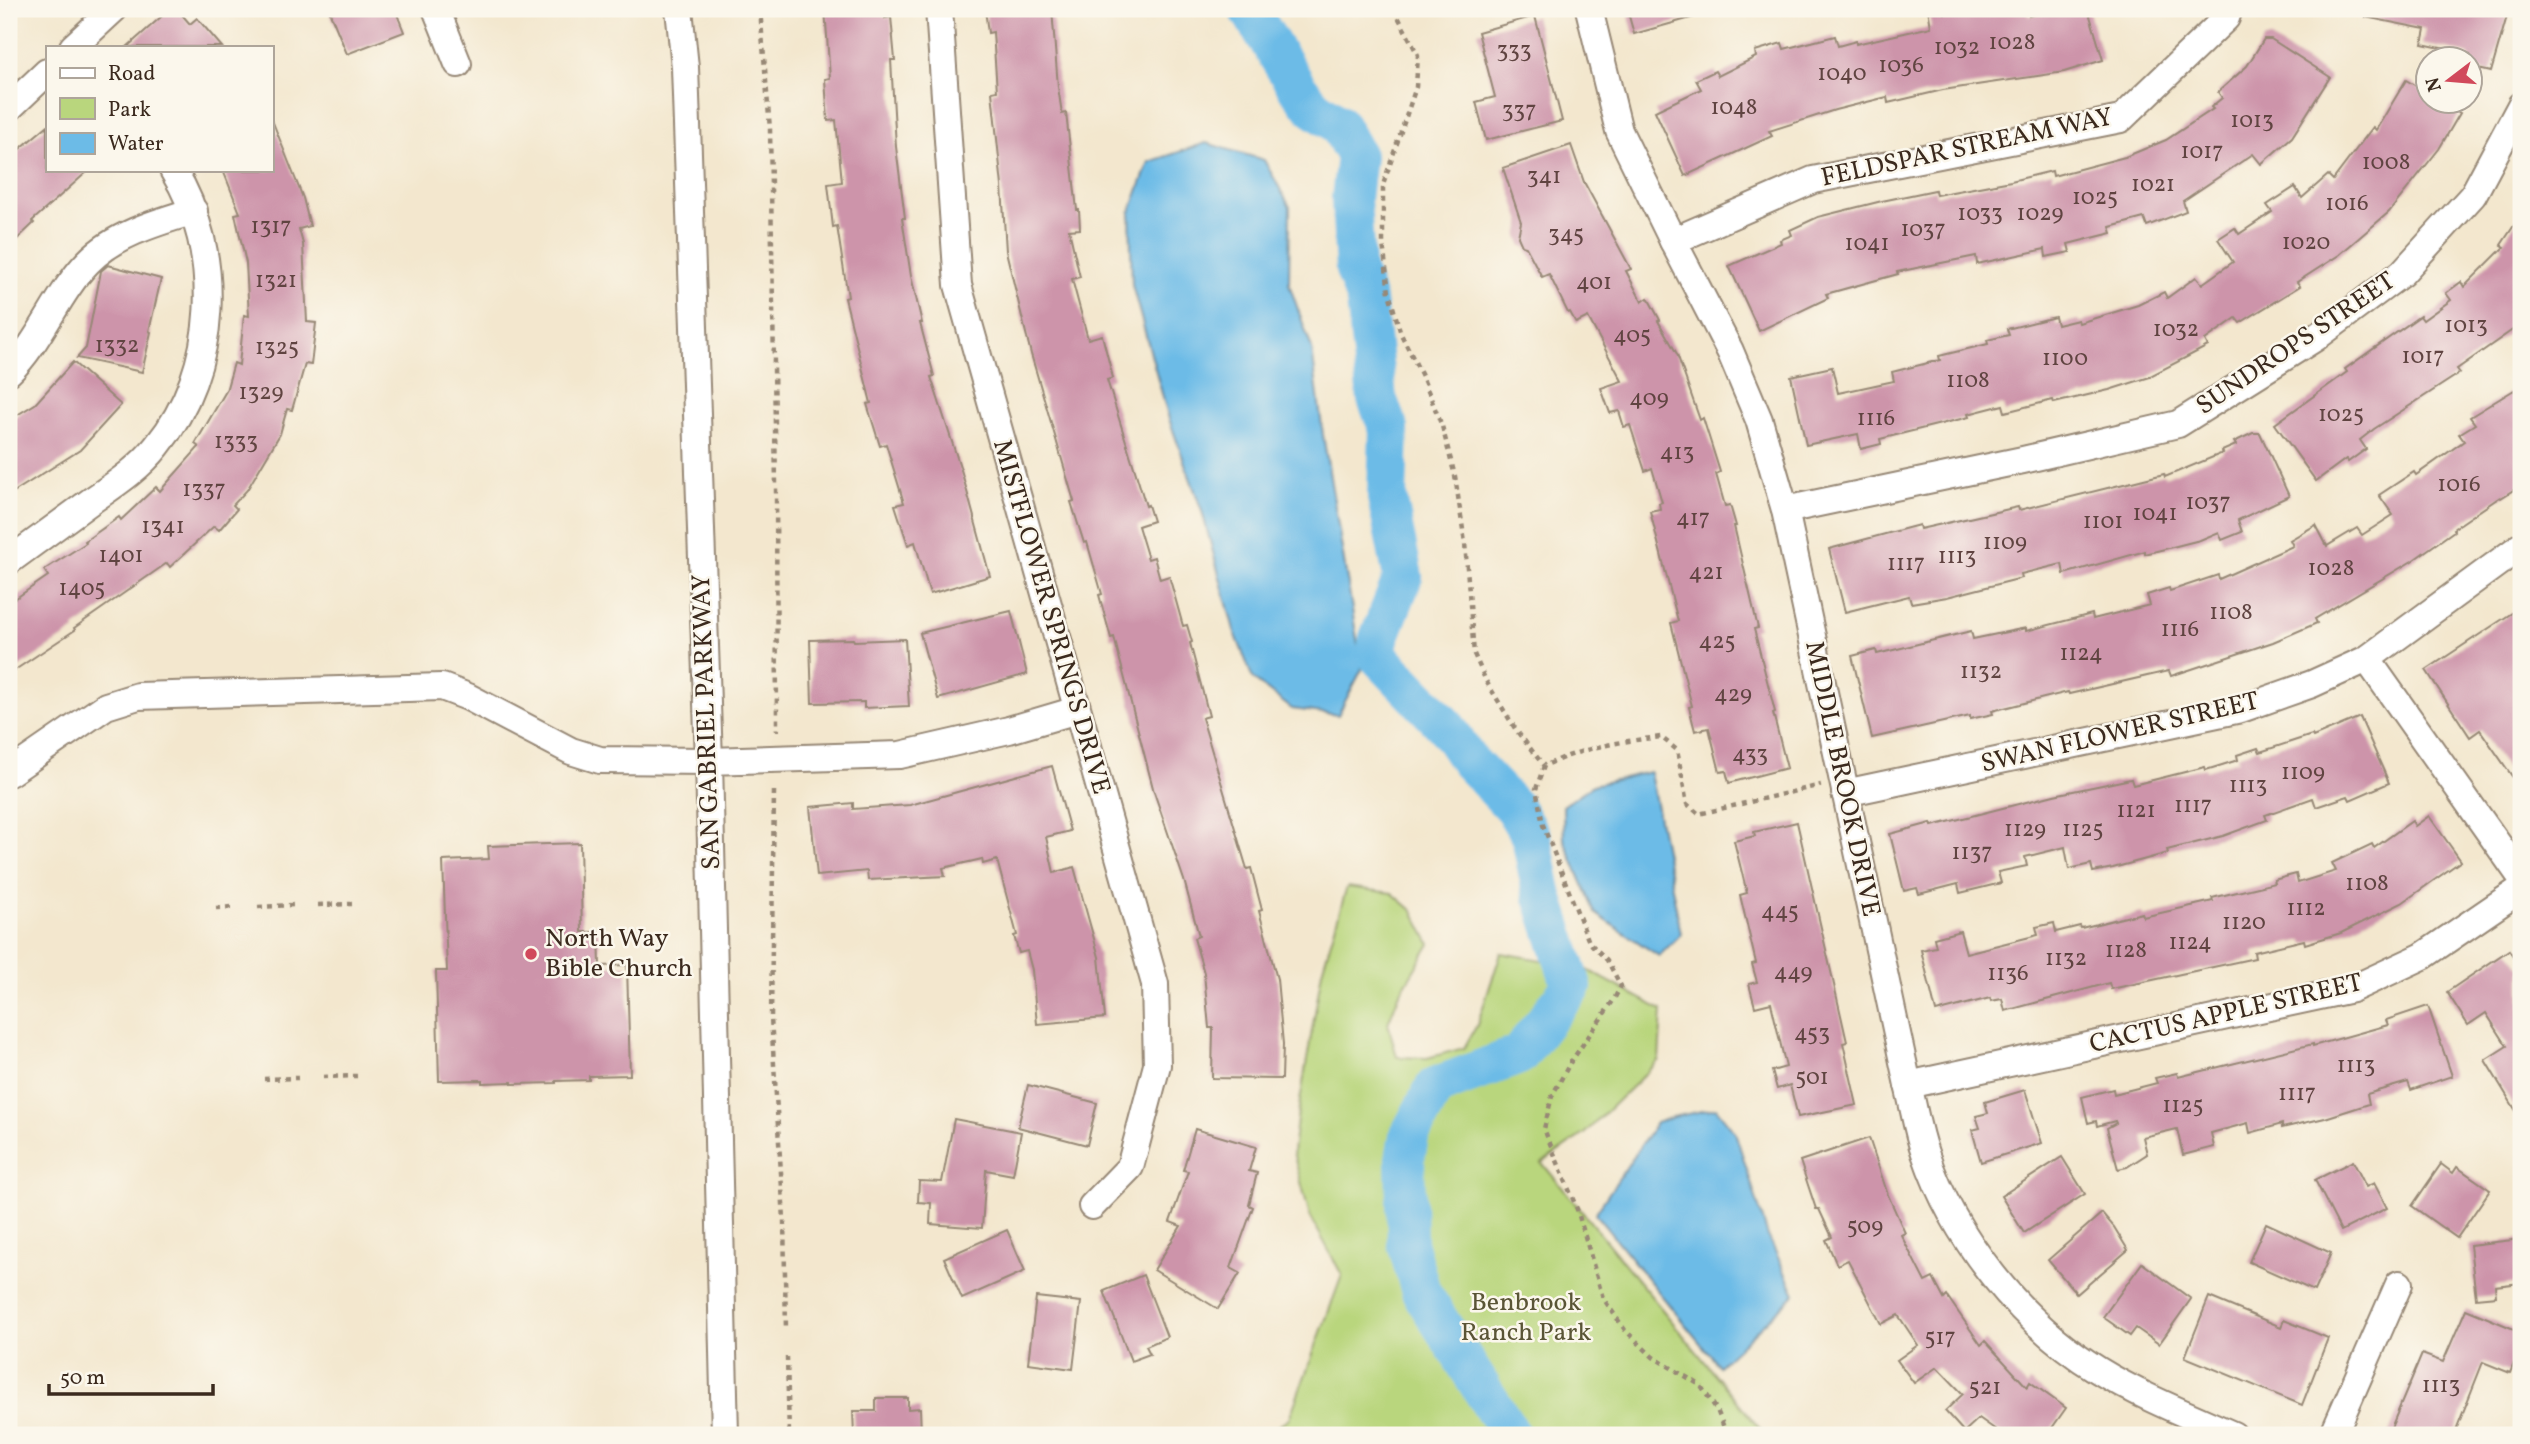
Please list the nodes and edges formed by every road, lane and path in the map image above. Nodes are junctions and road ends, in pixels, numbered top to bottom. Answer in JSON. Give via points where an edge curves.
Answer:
{"nodes":[{"id":1,"x":114,"y":9,"type":"edge"},
{"id":2,"x":436,"y":9,"type":"edge"},
{"id":3,"x":679,"y":9,"type":"edge"},
{"id":4,"x":760,"y":9,"type":"edge"},
{"id":5,"x":939,"y":9,"type":"edge"},
{"id":6,"x":1394,"y":9,"type":"edge"},
{"id":7,"x":1588,"y":9,"type":"edge"},
{"id":8,"x":2229,"y":9,"type":"edge"},
{"id":9,"x":74,"y":46,"type":"edge"},
{"id":10,"x":457,"y":64,"type":"dead end"},
{"id":11,"x":46,"y":73,"type":"edge"},
{"id":12,"x":2521,"y":105,"type":"edge"},
{"id":13,"x":9,"y":108,"type":"edge"},
{"id":14,"x":174,"y":172,"type":"edge"},
{"id":15,"x":194,"y":211,"type":"junction"},
{"id":16,"x":1673,"y":241,"type":"junction"},
{"id":17,"x":9,"y":372,"type":"edge"},
{"id":18,"x":1785,"y":510,"type":"junction"},
{"id":19,"x":2521,"y":546,"type":"edge"},
{"id":20,"x":9,"y":561,"type":"edge"},
{"id":21,"x":2367,"y":659,"type":"junction"},
{"id":22,"x":1077,"y":710,"type":"junction"},
{"id":23,"x":777,"y":731,"type":"dead end"},
{"id":24,"x":709,"y":761,"type":"junction"},
{"id":25,"x":1544,"y":766,"type":"junction"},
{"id":26,"x":9,"y":773,"type":"edge"},
{"id":27,"x":1833,"y":789,"type":"junction"},
{"id":28,"x":774,"y":791,"type":"dead end"},
{"id":29,"x":2521,"y":877,"type":"edge"},
{"id":30,"x":2521,"y":889,"type":"edge"},
{"id":31,"x":352,"y":904,"type":"dead end"},
{"id":32,"x":293,"y":905,"type":"dead end"},
{"id":33,"x":318,"y":905,"type":"dead end"},
{"id":34,"x":232,"y":907,"type":"dead end"},
{"id":35,"x":258,"y":907,"type":"dead end"},
{"id":36,"x":216,"y":908,"type":"dead end"},
{"id":37,"x":358,"y":1076,"type":"dead end"},
{"id":38,"x":323,"y":1077,"type":"dead end"},
{"id":39,"x":298,"y":1078,"type":"dead end"},
{"id":40,"x":264,"y":1079,"type":"dead end"},
{"id":41,"x":1908,"y":1085,"type":"junction"},
{"id":42,"x":1092,"y":1206,"type":"dead end"},
{"id":43,"x":2399,"y":1284,"type":"dead end"},
{"id":44,"x":786,"y":1329,"type":"dead end"},
{"id":45,"x":787,"y":1357,"type":"dead end"},
{"id":46,"x":725,"y":1435,"type":"edge"},
{"id":47,"x":789,"y":1435,"type":"edge"},
{"id":48,"x":1727,"y":1435,"type":"edge"},
{"id":49,"x":2232,"y":1435,"type":"edge"},
{"id":50,"x":2333,"y":1435,"type":"edge"}],
"edges":[{"from":1,"to":9,"type":"street"},
{"from":2,"to":10,"type":"street"},
{"from":3,"to":24,"type":"street","name":"SAN GABRIEL PARKWAY","via":[[685,67]]},
{"from":4,"to":23,"type":"path","via":[[770,129]]},
{"from":5,"to":22,"type":"street","name":"MISTFLOWER SPRINGS DRIVE","via":[[958,285]]},
{"from":6,"to":25,"type":"path","via":[[1418,55],[1416,87],[1383,185],[1389,293],[1401,334],[1442,426],[1455,477],[1474,654],[1516,730]]},
{"from":7,"to":16,"type":"street","name":"MIDDLE BROOK DRIVE","via":[[1619,131]]},
{"from":8,"to":16,"type":"street","name":"FELDSPAR STREAM WAY","via":[[2226,18],[2121,119],[1813,180]]},
{"from":11,"to":13,"type":"street"},
{"from":12,"to":18,"type":"street","name":"SUNDROPS STREET","via":[[2473,195],[2402,274],[2315,338],[2178,424]]},
{"from":14,"to":15,"type":"street"},
{"from":15,"to":17,"type":"street","via":[[153,224],[109,245],[87,262]]},
{"from":15,"to":20,"type":"street","via":[[208,273],[208,317],[198,367],[183,404],[157,446],[128,475]]},
{"from":16,"to":18,"type":"street","name":"MIDDLE BROOK DRIVE","via":[[1730,351],[1759,420]]},
{"from":18,"to":27,"type":"street","name":"MIDDLE BROOK DRIVE"},
{"from":19,"to":21,"type":"street","name":"SWAN FLOWER STREET"},
{"from":21,"to":27,"type":"street","name":"SWAN FLOWER STREET","via":[[2241,709]]},
{"from":21,"to":29,"type":"street"},
{"from":22,"to":24,"type":"street","via":[[901,755]]},
{"from":22,"to":42,"type":"street","name":"MISTFLOWER SPRINGS DRIVE","via":[[1155,984],[1157,1065],[1130,1167]]},
{"from":24,"to":26,"type":"street","via":[[600,760],[572,751],[442,687],[138,696],[106,706]]},
{"from":24,"to":46,"type":"street","name":"SAN GABRIEL PARKWAY"},
{"from":25,"to":27,"type":"path","via":[[1574,752],[1661,737],[1677,750],[1687,804],[1699,814]]},
{"from":25,"to":48,"type":"path","via":[[1536,789],[1543,825],[1589,942],[1607,960],[1621,986],[1552,1096],[1544,1129],[1577,1209],[1603,1298],[1625,1330],[1653,1357],[1700,1385]]},
{"from":27,"to":41,"type":"street","name":"MIDDLE BROOK DRIVE"},
{"from":28,"to":44,"type":"path","via":[[771,1018]]},
{"from":30,"to":41,"type":"street","name":"CACTUS APPLE STREET","via":[[2423,956],[2352,989]]},
{"from":31,"to":33,"type":"path"},
{"from":32,"to":35,"type":"path"},
{"from":34,"to":36,"type":"path"},
{"from":37,"to":38,"type":"path"},
{"from":39,"to":40,"type":"path"},
{"from":41,"to":49,"type":"street","name":"MIDDLE BROOK DRIVE","via":[[1924,1152],[1944,1199],[1996,1279],[2027,1314],[2060,1345],[2099,1371]]},
{"from":43,"to":50,"type":"street"},
{"from":45,"to":47,"type":"path"}]}
